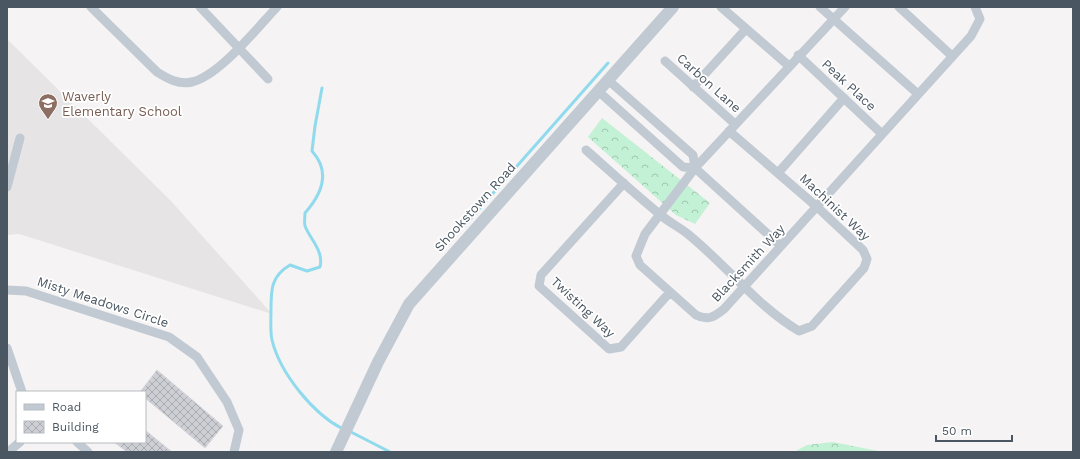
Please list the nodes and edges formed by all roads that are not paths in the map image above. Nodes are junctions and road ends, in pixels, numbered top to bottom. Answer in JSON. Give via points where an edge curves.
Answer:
{"nodes":[{"id":1,"x":91,"y":7,"type":"edge"},
{"id":2,"x":200,"y":7,"type":"edge"},
{"id":3,"x":277,"y":7,"type":"edge"},
{"id":4,"x":673,"y":7,"type":"edge"},
{"id":5,"x":721,"y":7,"type":"edge"},
{"id":6,"x":820,"y":7,"type":"edge"},
{"id":7,"x":845,"y":7,"type":"edge"},
{"id":8,"x":899,"y":7,"type":"edge"},
{"id":9,"x":975,"y":7,"type":"edge"},
{"id":10,"x":833,"y":18,"type":"junction"},
{"id":11,"x":746,"y":29,"type":"junction"},
{"id":12,"x":239,"y":47,"type":"junction"},
{"id":13,"x":798,"y":55,"type":"junction"},
{"id":14,"x":952,"y":56,"type":"junction"},
{"id":15,"x":665,"y":61,"type":"dead end"},
{"id":16,"x":789,"y":66,"type":"junction"},
{"id":17,"x":268,"y":79,"type":"dead end"},
{"id":18,"x":608,"y":80,"type":"junction"},
{"id":19,"x":693,"y":87,"type":"junction"},
{"id":20,"x":598,"y":91,"type":"junction"},
{"id":21,"x":918,"y":94,"type":"junction"},
{"id":22,"x":844,"y":98,"type":"junction"},
{"id":23,"x":732,"y":127,"type":"junction"},
{"id":24,"x":882,"y":134,"type":"junction"},
{"id":25,"x":20,"y":138,"type":"dead end"},
{"id":26,"x":586,"y":150,"type":"dead end"},
{"id":27,"x":695,"y":168,"type":"junction"},
{"id":28,"x":778,"y":173,"type":"junction"},
{"id":29,"x":624,"y":183,"type":"junction"},
{"id":30,"x":7,"y":187,"type":"edge"},
{"id":31,"x":816,"y":206,"type":"junction"},
{"id":32,"x":660,"y":215,"type":"junction"},
{"id":33,"x":781,"y":246,"type":"junction"},
{"id":34,"x":744,"y":288,"type":"junction"},
{"id":35,"x":7,"y":290,"type":"edge"},
{"id":36,"x":670,"y":292,"type":"junction"},
{"id":37,"x":7,"y":348,"type":"edge"},
{"id":38,"x":22,"y":391,"type":"edge"},
{"id":39,"x":19,"y":443,"type":"edge"},
{"id":40,"x":78,"y":443,"type":"edge"},
{"id":41,"x":8,"y":452,"type":"edge"},
{"id":42,"x":88,"y":452,"type":"edge"},
{"id":43,"x":234,"y":452,"type":"edge"},
{"id":44,"x":336,"y":452,"type":"edge"}],
"edges":[{"from":1,"to":12,"type":"street","via":[[157,72],[170,80],[191,82],[204,78]]},
{"from":2,"to":12,"type":"street"},
{"from":3,"to":12,"type":"street"},
{"from":4,"to":18,"type":"street","name":"Shookstown Road"},
{"from":5,"to":11,"type":"street"},
{"from":6,"to":10,"type":"street"},
{"from":7,"to":10,"type":"street","name":"Blacksmith Way"},
{"from":8,"to":14,"type":"street"},
{"from":9,"to":14,"type":"street","name":"Blacksmith Way","via":[[980,19],[971,36]]},
{"from":10,"to":13,"type":"street","name":"Blacksmith Way"},
{"from":10,"to":21,"type":"street"},
{"from":11,"to":16,"type":"street"},
{"from":11,"to":19,"type":"street"},
{"from":12,"to":17,"type":"street"},
{"from":13,"to":16,"type":"street","name":"Blacksmith Way"},
{"from":13,"to":22,"type":"street","name":"Peak Place"},
{"from":14,"to":21,"type":"street","name":"Blacksmith Way"},
{"from":15,"to":19,"type":"street","name":"Carbon Lane"},
{"from":16,"to":23,"type":"street","name":"Blacksmith Way"},
{"from":18,"to":20,"type":"street","name":"Shookstown Road"},
{"from":18,"to":27,"type":"street","via":[[693,155]]},
{"from":19,"to":23,"type":"street","name":"Carbon Lane"},
{"from":20,"to":27,"type":"street","via":[[683,167]]},
{"from":20,"to":44,"type":"street","name":"Shookstown Road","via":[[409,304]]},
{"from":21,"to":24,"type":"street","name":"Blacksmith Way"},
{"from":22,"to":24,"type":"street","name":"Peak Place"},
{"from":22,"to":28,"type":"street"},
{"from":23,"to":27,"type":"street","name":"Blacksmith Way"},
{"from":23,"to":28,"type":"street","name":"Machinist Way"},
{"from":24,"to":31,"type":"street","name":"Blacksmith Way"},
{"from":25,"to":30,"type":"street"},
{"from":26,"to":29,"type":"street","name":"Machinist Way"},
{"from":27,"to":32,"type":"street","name":"Blacksmith Way"},
{"from":27,"to":33,"type":"street"},
{"from":28,"to":31,"type":"street","name":"Machinist Way"},
{"from":29,"to":32,"type":"street","name":"Machinist Way"},
{"from":29,"to":36,"type":"street","name":"Twisting Way","via":[[541,275],[539,286],[609,349],[621,346]]},
{"from":31,"to":33,"type":"street","name":"Blacksmith Way"},
{"from":31,"to":34,"type":"street","name":"Machinist Way","via":[[863,250],[867,259],[864,268],[812,326],[800,331]]},
{"from":32,"to":34,"type":"street","name":"Machinist Way","via":[[688,234]]},
{"from":32,"to":36,"type":"street","name":"Blacksmith Way","via":[[645,234],[636,256],[640,265]]},
{"from":33,"to":34,"type":"street","name":"Blacksmith Way"},
{"from":34,"to":36,"type":"street","name":"Blacksmith Way","via":[[724,309],[709,319],[696,315]]},
{"from":35,"to":43,"type":"street","name":"Misty Meadows Circle","via":[[26,290],[169,337],[197,357],[227,402],[239,430]]},
{"from":37,"to":38,"type":"street"},
{"from":39,"to":41,"type":"street"},
{"from":40,"to":42,"type":"street"}]}
